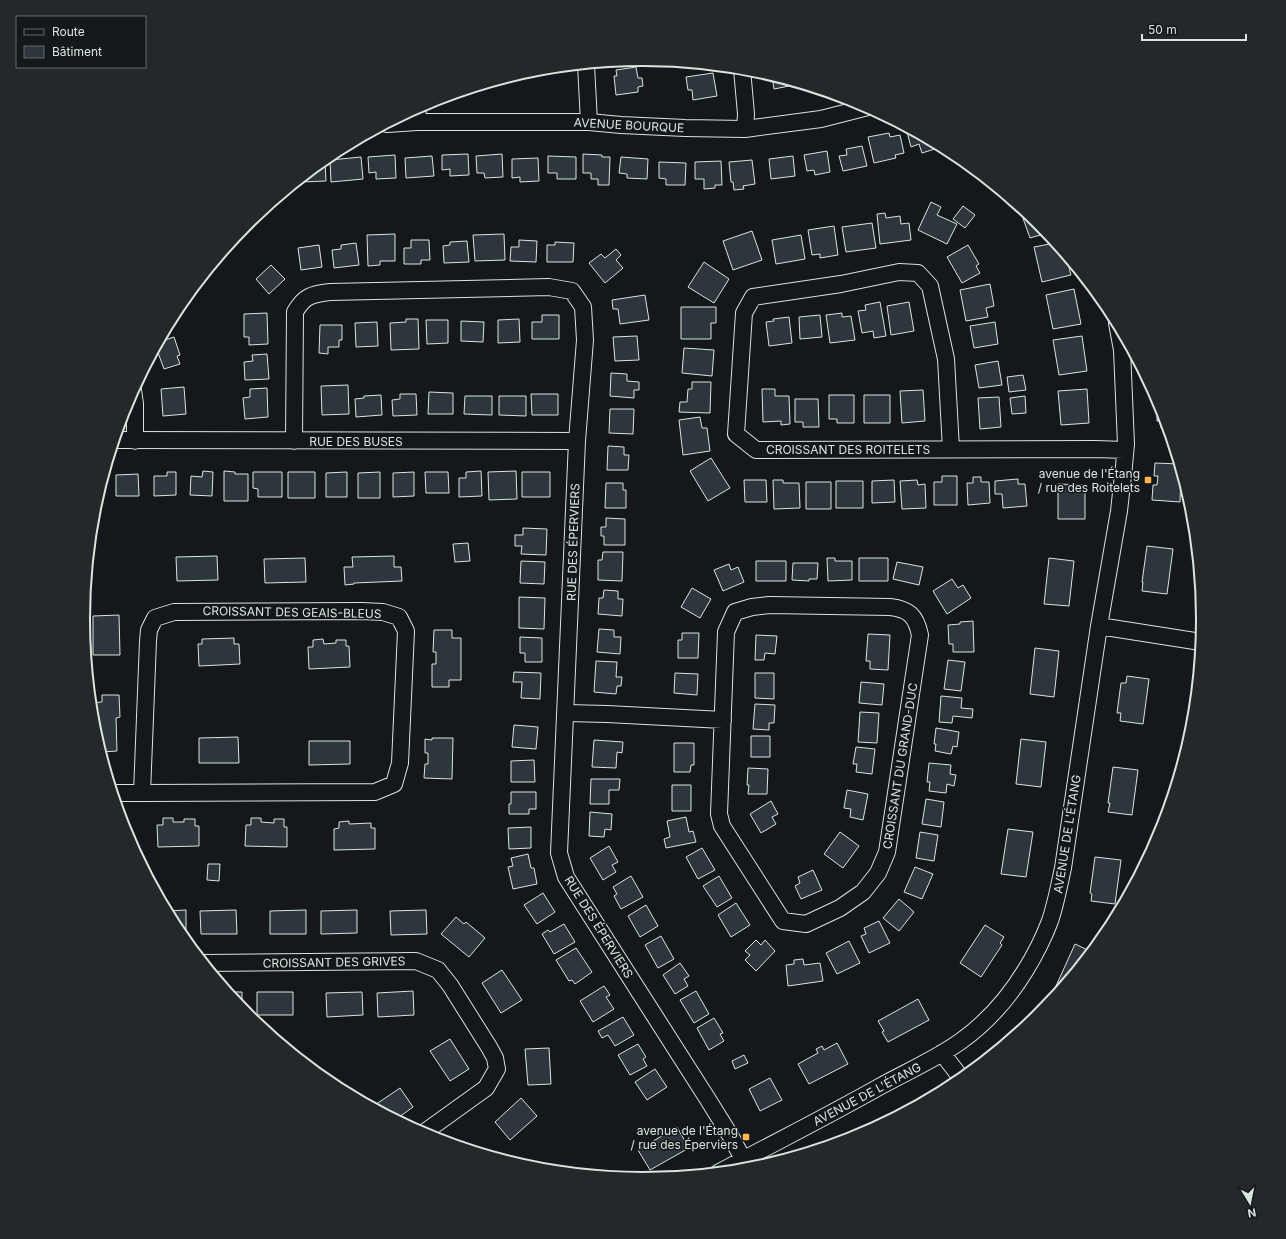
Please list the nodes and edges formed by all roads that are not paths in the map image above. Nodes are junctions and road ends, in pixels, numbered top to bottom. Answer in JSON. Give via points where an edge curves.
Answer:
{"nodes":[{"id":1,"x":586,"y":69,"type":"edge"},
{"id":2,"x":743,"y":76,"type":"edge"},
{"id":3,"x":858,"y":109,"type":"edge"},
{"id":4,"x":418,"y":115,"type":"edge"},
{"id":5,"x":589,"y":122,"type":"junction"},
{"id":6,"x":745,"y":129,"type":"junction"},
{"id":7,"x":1126,"y":350,"type":"edge"},
{"id":8,"x":135,"y":402,"type":"edge"},
{"id":9,"x":120,"y":440,"type":"edge"},
{"id":10,"x":135,"y":440,"type":"junction"},
{"id":11,"x":294,"y":441,"type":"junction"},
{"id":12,"x":577,"y":441,"type":"junction"},
{"id":13,"x":951,"y":449,"type":"junction"},
{"id":14,"x":1125,"y":450,"type":"junction"},
{"id":15,"x":1099,"y":626,"type":"junction"},
{"id":16,"x":1195,"y":641,"type":"edge"},
{"id":17,"x":566,"y":713,"type":"junction"},
{"id":18,"x":723,"y":720,"type":"junction"},
{"id":19,"x":118,"y":793,"type":"edge"},
{"id":20,"x":142,"y":793,"type":"junction"},
{"id":21,"x":210,"y":963,"type":"edge"},
{"id":22,"x":942,"y":1053,"type":"junction"},
{"id":23,"x":959,"y":1075,"type":"edge"},
{"id":24,"x":428,"y":1130,"type":"edge"},
{"id":25,"x":743,"y":1159,"type":"junction"},
{"id":26,"x":732,"y":1165,"type":"edge"}],
"edges":[{"from":1,"to":5,"type":"street"},
{"from":2,"to":6,"type":"street"},
{"from":3,"to":6,"type":"street","name":"AVENUE BOURQUE","via":[[821,119]]},
{"from":4,"to":5,"type":"street","name":"AVENUE BOURQUE"},
{"from":5,"to":6,"type":"street","name":"AVENUE BOURQUE"},
{"from":7,"to":14,"type":"street","name":"AVENUE DE L'ÉTANG"},
{"from":8,"to":10,"type":"street"},
{"from":9,"to":10,"type":"street","name":"RUE DES BUSES"},
{"from":10,"to":11,"type":"street","name":"RUE DES BUSES"},
{"from":11,"to":12,"type":"street","name":"RUE DES BUSES"},
{"from":11,"to":12,"type":"street","name":"RUE DES ÉPERVIERS","via":[[295,312],[300,303],[314,294],[549,287],[572,291],[583,307],[585,340]]},
{"from":12,"to":17,"type":"street","name":"RUE DES ÉPERVIERS"},
{"from":13,"to":13,"type":"street","name":"CROISSANT DES ROITELETS","via":[[756,450],[736,434],[744,313],[753,297],[841,284],[899,272],[918,273],[930,286],[946,359]]},
{"from":13,"to":14,"type":"street","name":"CROISSANT DES ROITELETS"},
{"from":14,"to":15,"type":"street","name":"AVENUE DE L'ÉTANG","via":[[1119,511]]},
{"from":15,"to":16,"type":"street"},
{"from":15,"to":22,"type":"street","name":"AVENUE DE L'ÉTANG","via":[[1063,868],[1049,923],[1030,964],[1015,988],[979,1026]]},
{"from":17,"to":18,"type":"street"},
{"from":17,"to":25,"type":"street","name":"RUE DES ÉPERVIERS","via":[[559,853],[566,877]]},
{"from":18,"to":18,"type":"street","name":"CROISSANT DU GRAND-DUC","via":[[719,814],[722,826],[783,921],[806,924],[840,908],[863,892],[878,873],[887,852],[920,635],[917,623],[911,615],[901,608],[890,607],[769,605],[752,606],[735,612],[726,632]]},
{"from":19,"to":20,"type":"street","name":"CROISSANT DES GEAIS-BLEUS"},
{"from":20,"to":20,"type":"street","name":"CROISSANT DES GEAIS-BLEUS","via":[[375,792],[394,784],[400,763],[406,631],[399,617],[383,612],[295,611],[174,612],[156,618],[149,630],[148,641]]},
{"from":21,"to":24,"type":"street","name":"CROISSANT DES GRIVES","via":[[416,961],[438,970],[489,1047],[497,1069],[486,1088]]},
{"from":22,"to":23,"type":"street"},
{"from":22,"to":25,"type":"street","name":"AVENUE DE L'ÉTANG"},
{"from":25,"to":26,"type":"street","name":"AVENUE DE L'ÉTANG"}]}
